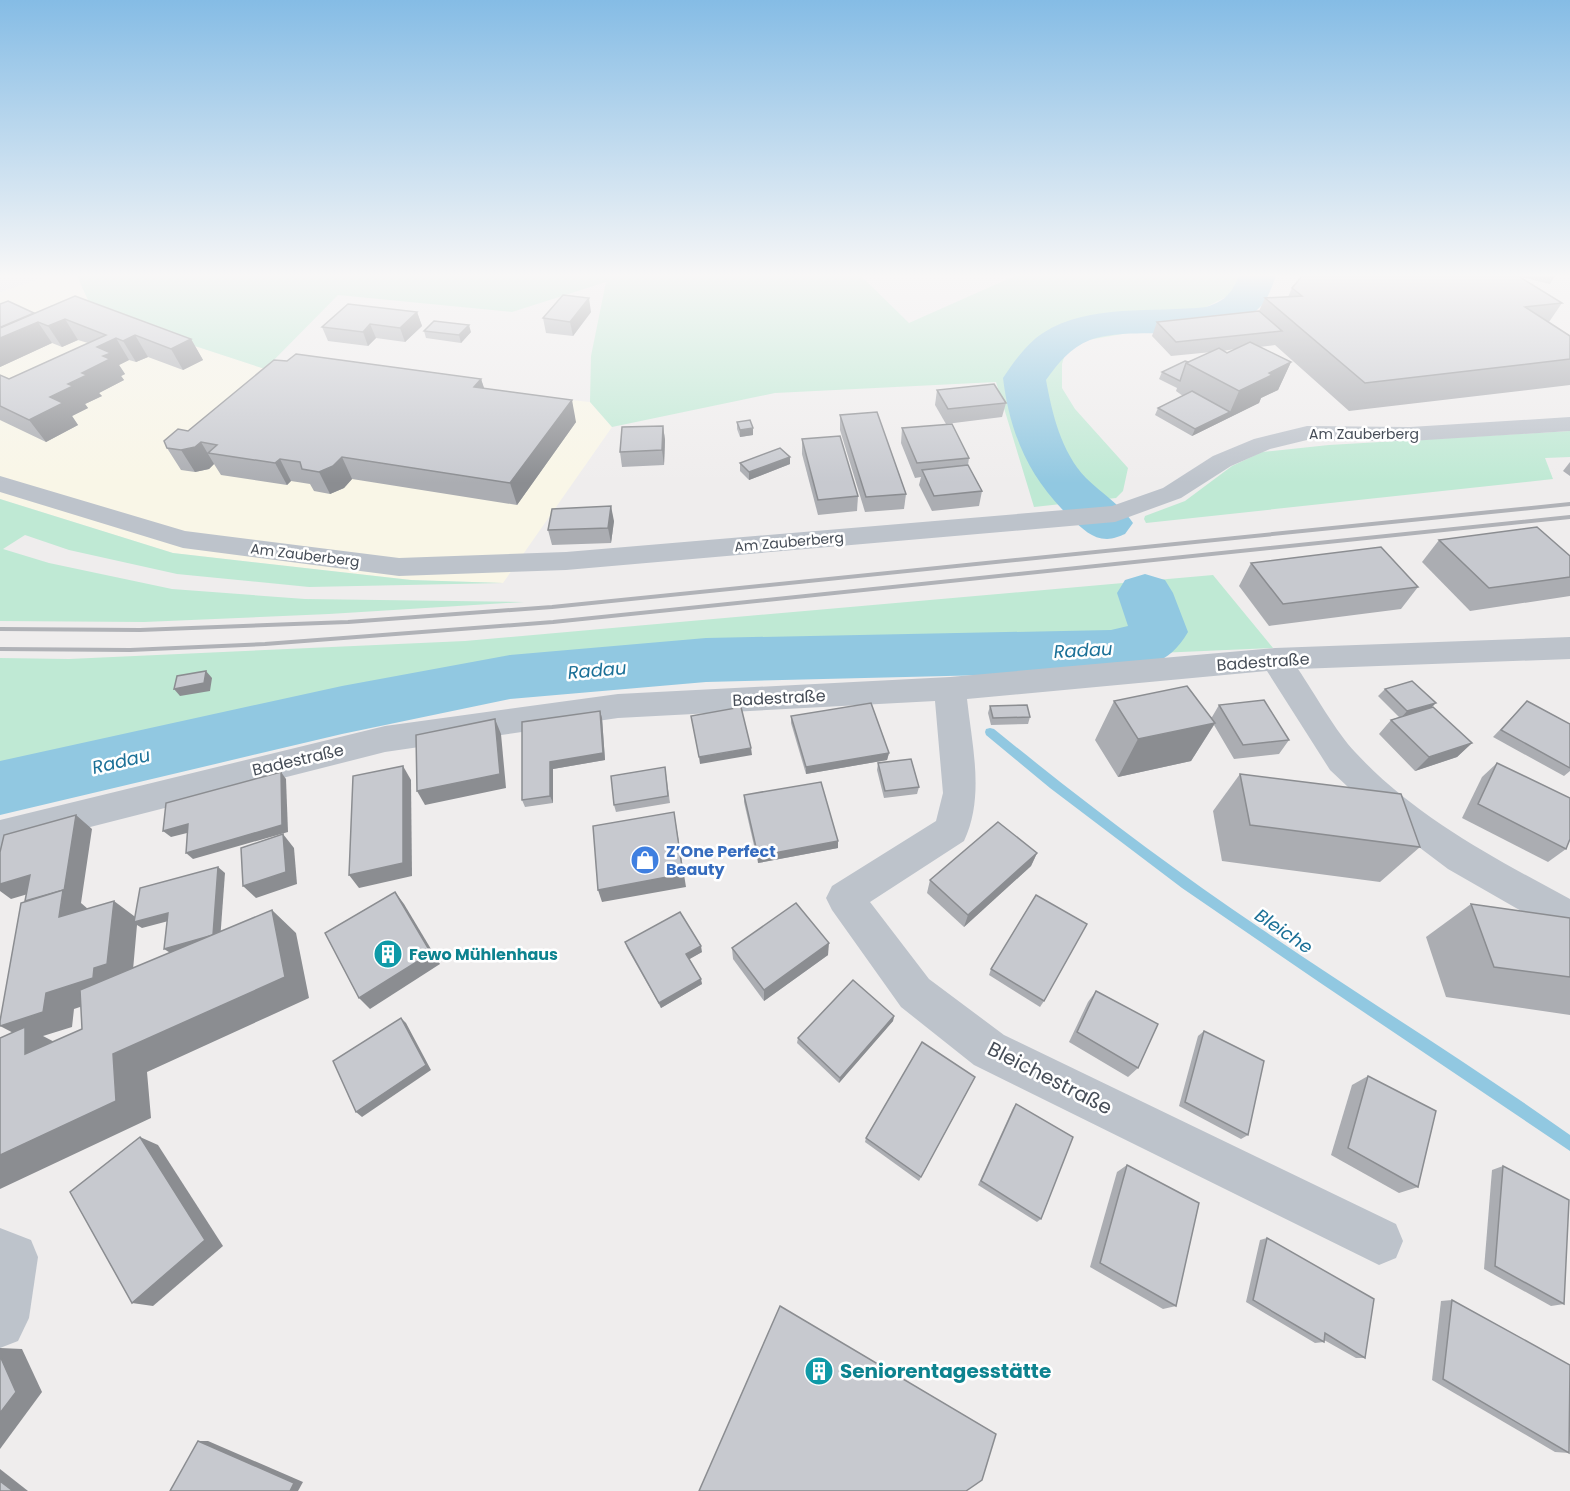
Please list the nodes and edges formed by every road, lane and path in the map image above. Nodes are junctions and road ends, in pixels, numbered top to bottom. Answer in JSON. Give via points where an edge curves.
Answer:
{"nodes":[{"id":1,"x":1570,"y":424,"type":"edge"},
{"id":2,"x":0,"y":484,"type":"edge"},
{"id":3,"x":1570,"y":648,"type":"edge"},
{"id":4,"x":1275,"y":659,"type":"junction"},
{"id":5,"x":950,"y":689,"type":"junction"},
{"id":6,"x":0,"y":835,"type":"edge"},
{"id":7,"x":1570,"y":919,"type":"edge"},
{"id":8,"x":1379,"y":1241,"type":"dead end"},
{"id":9,"x":0,"y":1252,"type":"edge"},
{"id":10,"x":0,"y":1323,"type":"edge"}],
"edges":[{"from":1,"to":2,"type":"street","name":"Am Zauberberg","via":[[1410,434],[1307,433],[1251,448],[1221,461],[1172,493],[1114,514],[566,561],[399,567],[183,539]]},
{"from":3,"to":4,"type":"street","name":"Badestraße"},
{"from":4,"to":5,"type":"street","name":"Badestraße"},
{"from":4,"to":7,"type":"street","via":[[1342,761],[1395,810],[1461,858]]},
{"from":5,"to":6,"type":"street","name":"Badestraße","via":[[618,706],[385,739]]},
{"from":5,"to":8,"type":"street","name":"Bleichestraße","via":[[960,793],[951,830],[845,898],[915,993],[989,1050]]},
{"from":9,"to":10,"type":"street","via":[[14,1257]]}]}
